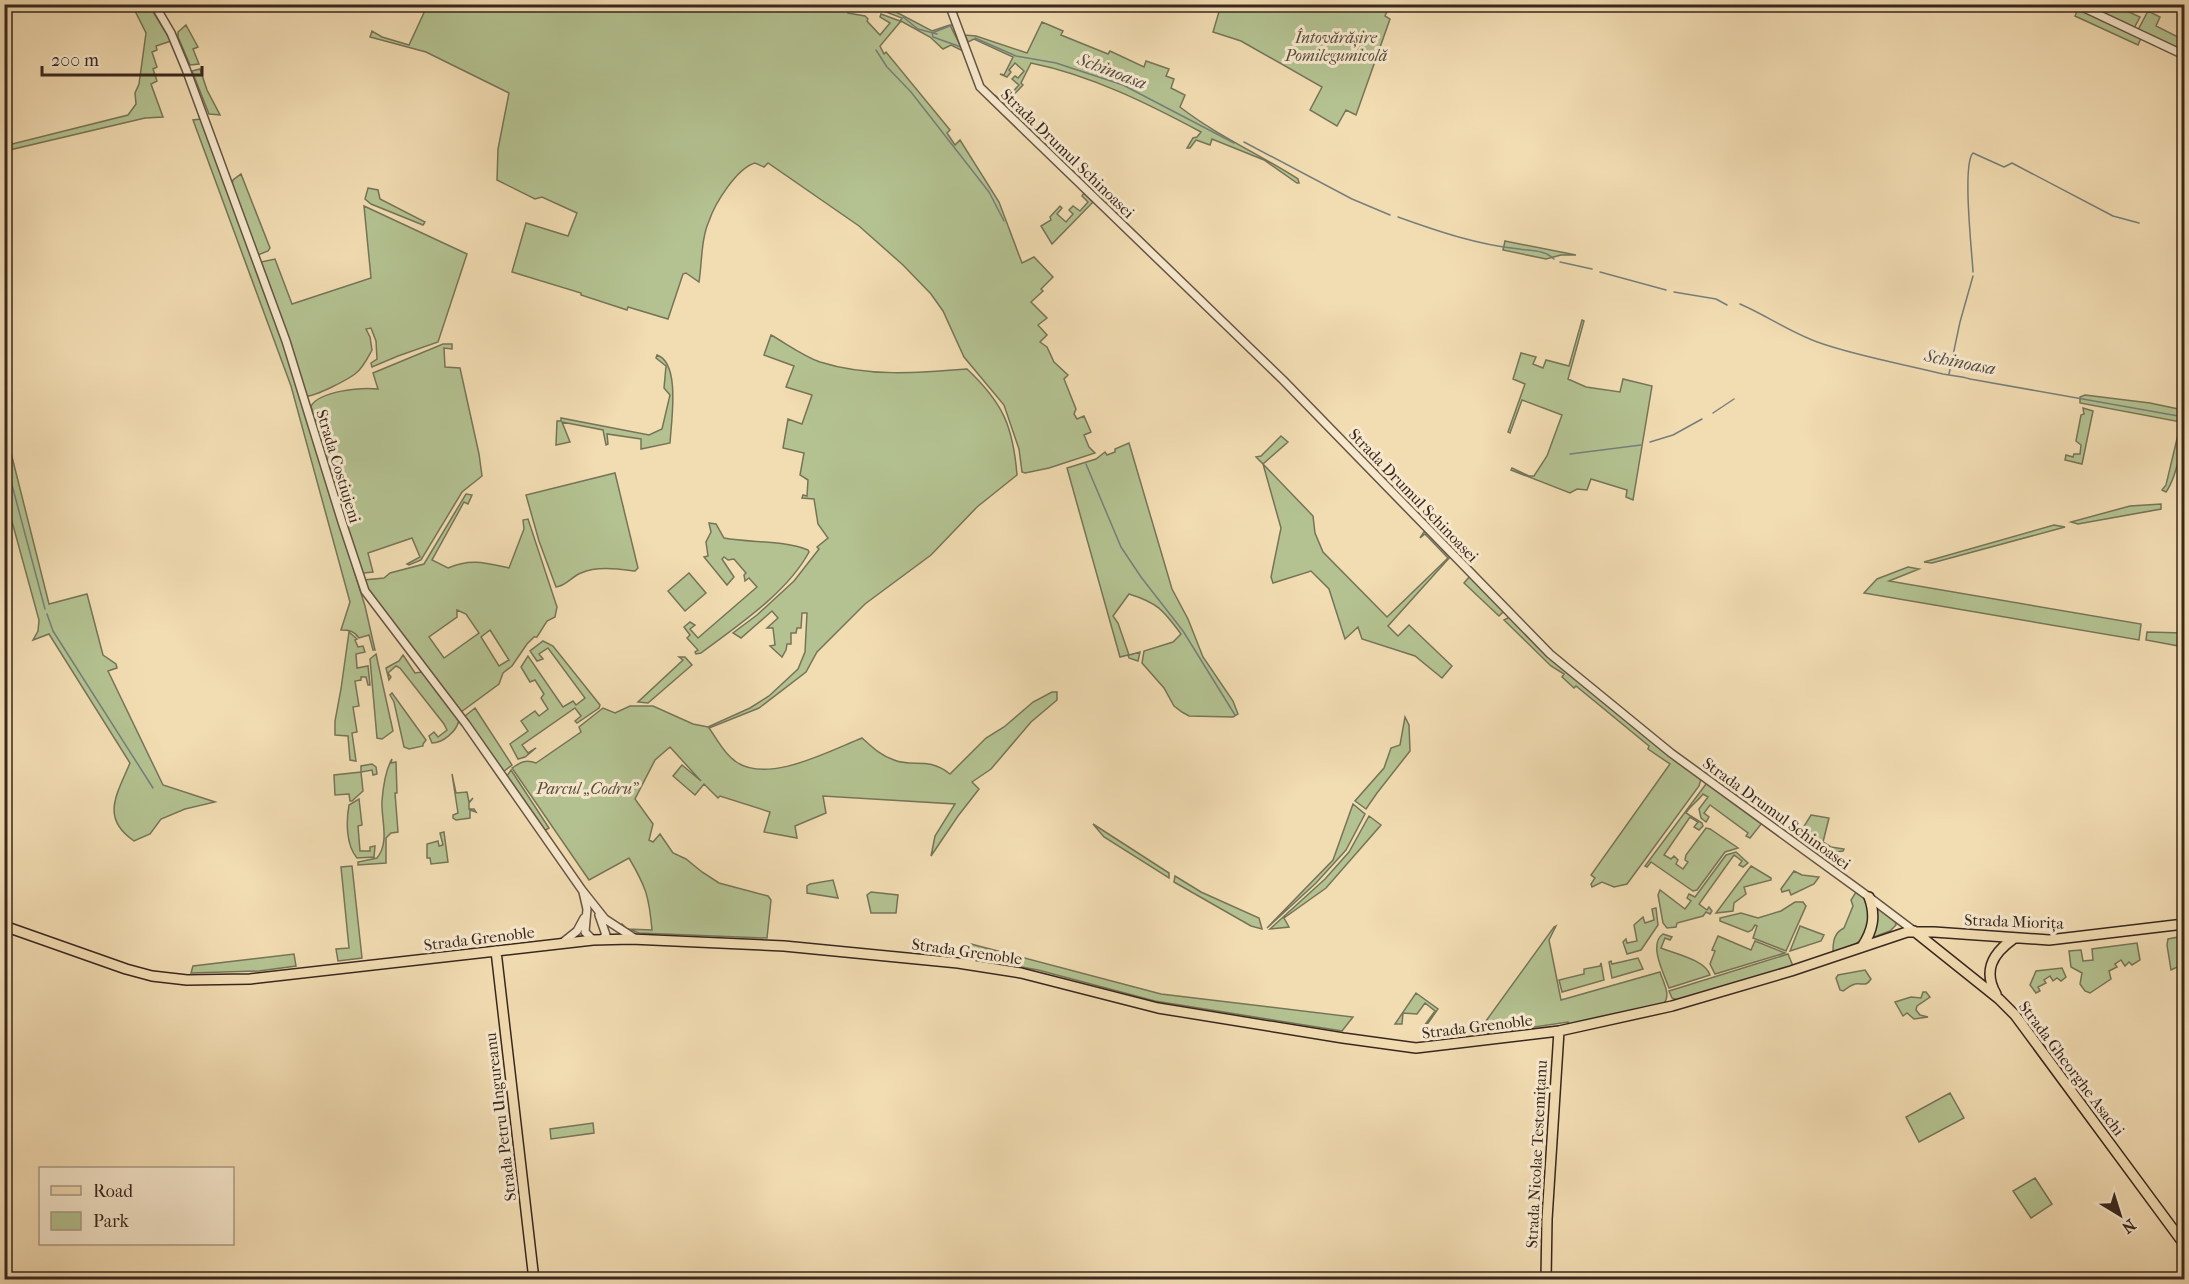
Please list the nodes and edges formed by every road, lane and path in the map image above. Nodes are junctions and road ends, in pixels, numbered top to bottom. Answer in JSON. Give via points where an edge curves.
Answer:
{"nodes":[{"id":1,"x":154,"y":4,"type":"edge"},
{"id":2,"x":949,"y":4,"type":"edge"},
{"id":3,"x":2076,"y":4,"type":"edge"},
{"id":4,"x":2184,"y":55,"type":"edge"},
{"id":5,"x":582,"y":890,"type":"junction"},
{"id":6,"x":1869,"y":897,"type":"junction"},
{"id":7,"x":595,"y":907,"type":"junction"},
{"id":8,"x":586,"y":916,"type":"junction"},
{"id":9,"x":600,"y":917,"type":"junction"},
{"id":10,"x":2184,"y":924,"type":"edge"},
{"id":11,"x":4,"y":926,"type":"edge"},
{"id":12,"x":1914,"y":931,"type":"junction"},
{"id":13,"x":2013,"y":939,"type":"junction"},
{"id":14,"x":597,"y":940,"type":"junction"},
{"id":15,"x":637,"y":940,"type":"junction"},
{"id":16,"x":561,"y":943,"type":"junction"},
{"id":17,"x":1862,"y":947,"type":"junction"},
{"id":18,"x":496,"y":951,"type":"junction"},
{"id":19,"x":1999,"y":999,"type":"junction"},
{"id":20,"x":1559,"y":1031,"type":"junction"},
{"id":21,"x":2184,"y":1244,"type":"edge"},
{"id":22,"x":534,"y":1280,"type":"edge"},
{"id":23,"x":1546,"y":1280,"type":"edge"}],
"edges":[{"from":1,"to":5,"type":"street","name":"Strada Costiujeni","via":[[186,69],[273,303],[365,591],[466,724]]},
{"from":2,"to":6,"type":"street","name":"Strada Drumul Schinoasei","via":[[980,87],[1267,364],[1550,654],[1671,753]]},
{"from":3,"to":4,"type":"street"},
{"from":5,"to":7,"type":"street","name":"Strada Costiujeni"},
{"from":5,"to":8,"type":"street","name":"Strada Costiujeni"},
{"from":6,"to":12,"type":"street","name":"Strada Drumul Schinoasei"},
{"from":6,"to":17,"type":"main road","via":[[1873,922]]},
{"from":7,"to":9,"type":"street"},
{"from":7,"to":15,"type":"street","name":"Strada Costiujeni","via":[[613,926]]},
{"from":8,"to":9,"type":"street"},
{"from":8,"to":14,"type":"street","name":"Strada Costiujeni","via":[[585,932]]},
{"from":8,"to":16,"type":"street","via":[[577,931]]},
{"from":9,"to":14,"type":"street","via":[[606,935]]},
{"from":10,"to":13,"type":"main road","name":"Strada Miorița","via":[[2054,940]]},
{"from":11,"to":18,"type":"main road","name":"Strada Grenoble","via":[[126,969],[187,980],[250,979]]},
{"from":12,"to":13,"type":"main road","name":"Strada Miorița"},
{"from":12,"to":17,"type":"main road","name":"Strada Grenoble"},
{"from":12,"to":19,"type":"main road","name":"Strada Gheorghe Asachi"},
{"from":13,"to":19,"type":"main road","via":[[1998,951],[1990,966],[1991,985]]},
{"from":14,"to":15,"type":"main road","name":"Strada Grenoble"},
{"from":14,"to":16,"type":"main road","name":"Strada Grenoble"},
{"from":15,"to":20,"type":"main road","name":"Strada Grenoble","via":[[784,946],[977,965],[1158,1008],[1410,1047],[1439,1047]]},
{"from":16,"to":18,"type":"main road","name":"Strada Grenoble"},
{"from":17,"to":20,"type":"main road","name":"Strada Grenoble","via":[[1701,999]]},
{"from":18,"to":22,"type":"main road","name":"Strada Petru Ungureanu"},
{"from":19,"to":21,"type":"main road","name":"Strada Gheorghe Asachi","via":[[2055,1067]]},
{"from":20,"to":23,"type":"main road","name":"Strada Nicolae Testemițanu"}]}
